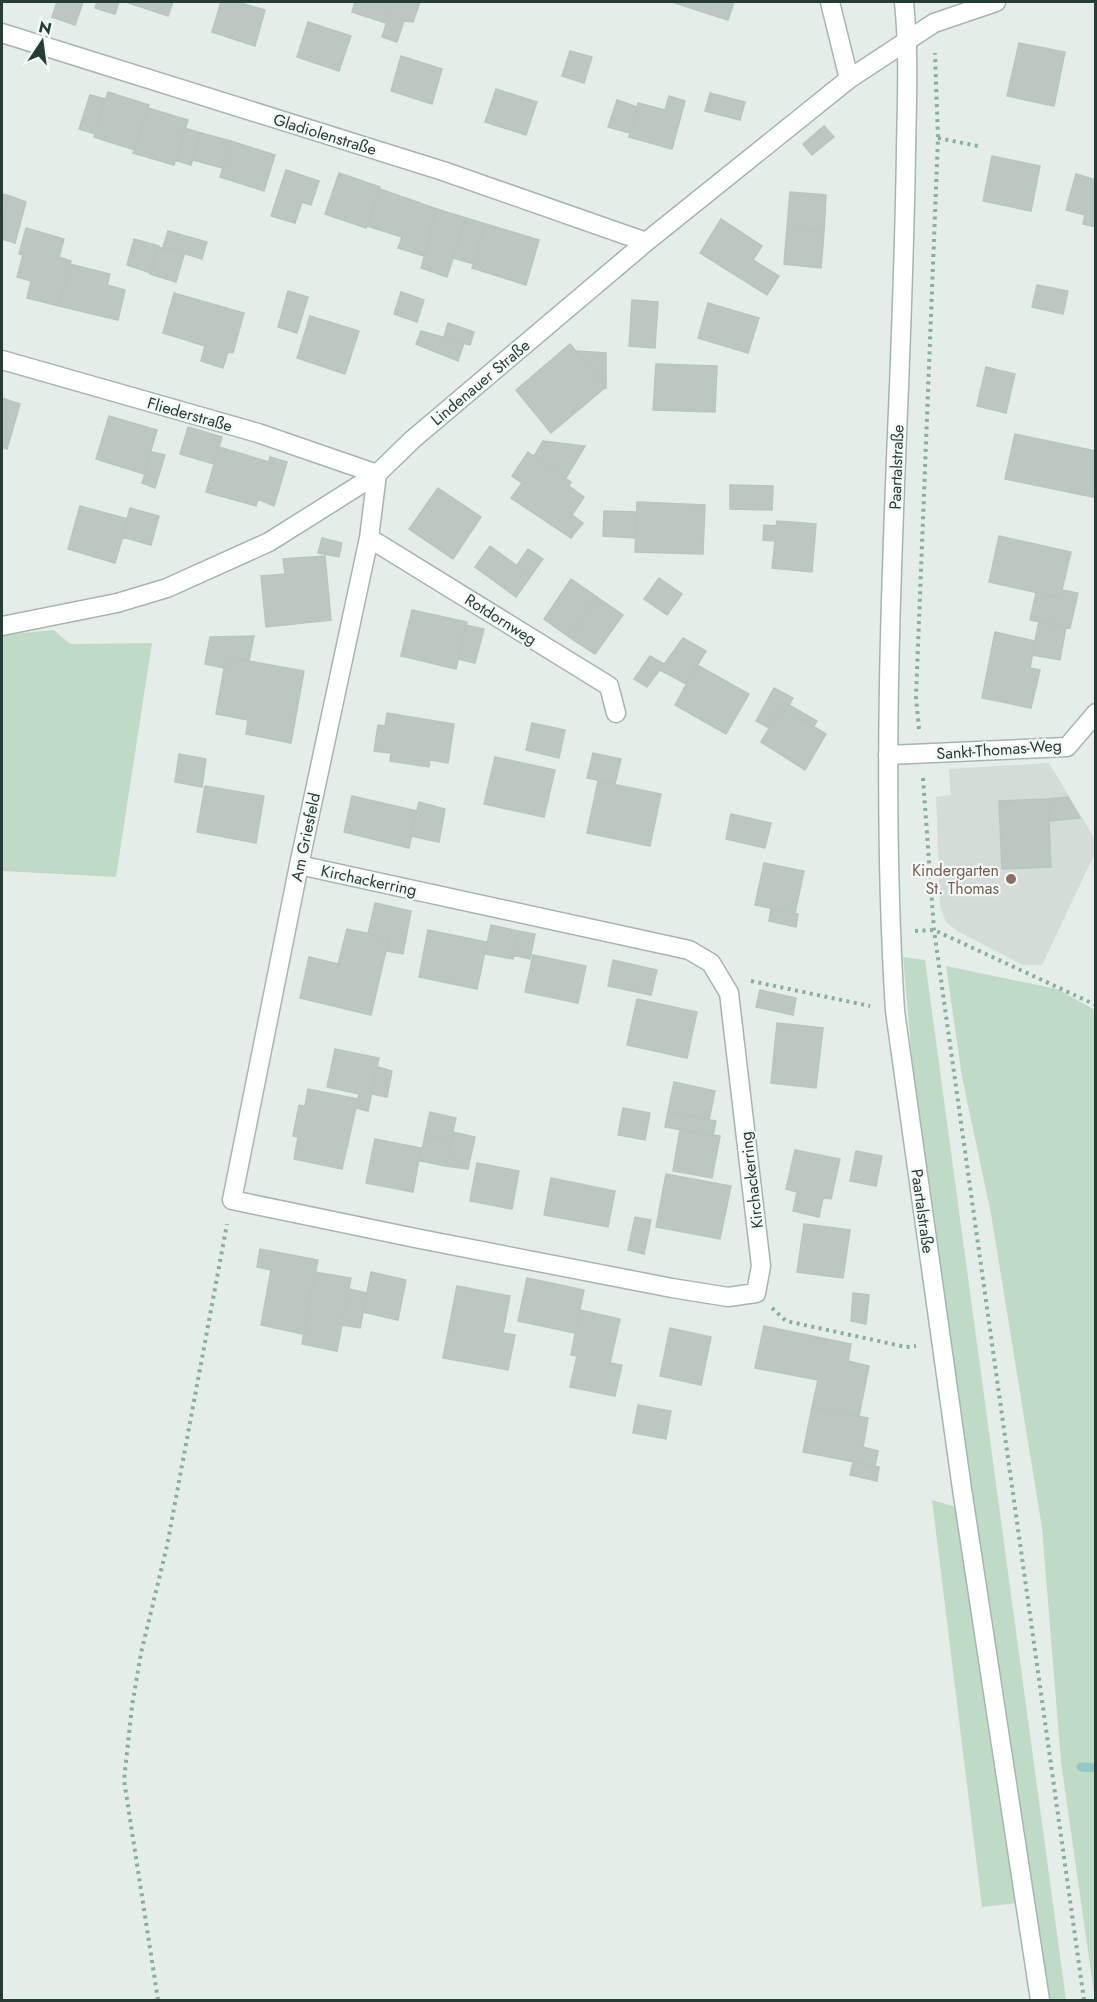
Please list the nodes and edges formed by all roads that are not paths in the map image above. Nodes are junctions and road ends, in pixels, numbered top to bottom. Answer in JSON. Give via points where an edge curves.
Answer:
{"nodes":[{"id":1,"x":830,"y":2,"type":"edge"},
{"id":2,"x":904,"y":2,"type":"edge"},
{"id":3,"x":996,"y":2,"type":"edge"},
{"id":4,"x":2,"y":33,"type":"edge"},
{"id":5,"x":908,"y":41,"type":"junction"},
{"id":6,"x":849,"y":79,"type":"junction"},
{"id":7,"x":646,"y":242,"type":"junction"},
{"id":8,"x":2,"y":360,"type":"edge"},
{"id":9,"x":376,"y":474,"type":"junction"},
{"id":10,"x":369,"y":538,"type":"junction"},
{"id":11,"x":2,"y":626,"type":"edge"},
{"id":12,"x":616,"y":713,"type":"dead end"},
{"id":13,"x":1095,"y":713,"type":"edge"},
{"id":14,"x":888,"y":755,"type":"junction"},
{"id":15,"x":299,"y":865,"type":"junction"},
{"id":16,"x":756,"y":1293,"type":"joint"},
{"id":17,"x":1040,"y":2001,"type":"edge"}],
"edges":[{"from":1,"to":6,"type":"street"},
{"from":2,"to":5,"type":"street","name":"Paartalstraße"},
{"from":3,"to":5,"type":"street","name":"Lindenauer Straße","via":[[934,23]]},
{"from":4,"to":7,"type":"street","name":"Gladiolenstraße","via":[[442,171]]},
{"from":5,"to":6,"type":"street","name":"Lindenauer Straße"},
{"from":5,"to":14,"type":"street","name":"Paartalstraße"},
{"from":6,"to":7,"type":"street","name":"Lindenauer Straße"},
{"from":7,"to":9,"type":"street","name":"Lindenauer Straße"},
{"from":8,"to":9,"type":"street","name":"Fliederstraße","via":[[258,434]]},
{"from":9,"to":10,"type":"street","name":"Am Griesfeld"},
{"from":9,"to":11,"type":"street","name":"Lindenauer Straße","via":[[269,542],[167,588],[117,603]]},
{"from":10,"to":12,"type":"street","name":"Rotdornweg","via":[[609,686]]},
{"from":10,"to":15,"type":"street","name":"Am Griesfeld"},
{"from":13,"to":14,"type":"street","name":"Sankt-Thomas-Weg","via":[[1067,747]]},
{"from":14,"to":17,"type":"street","name":"Paartalstraße","via":[[895,1011]]},
{"from":15,"to":16,"type":"street","name":"Kirchackerring","via":[[689,950],[711,963],[729,993],[761,1266]]},
{"from":15,"to":16,"type":"street","name":"Am Griesfeld","via":[[232,1200],[728,1298]]}]}
